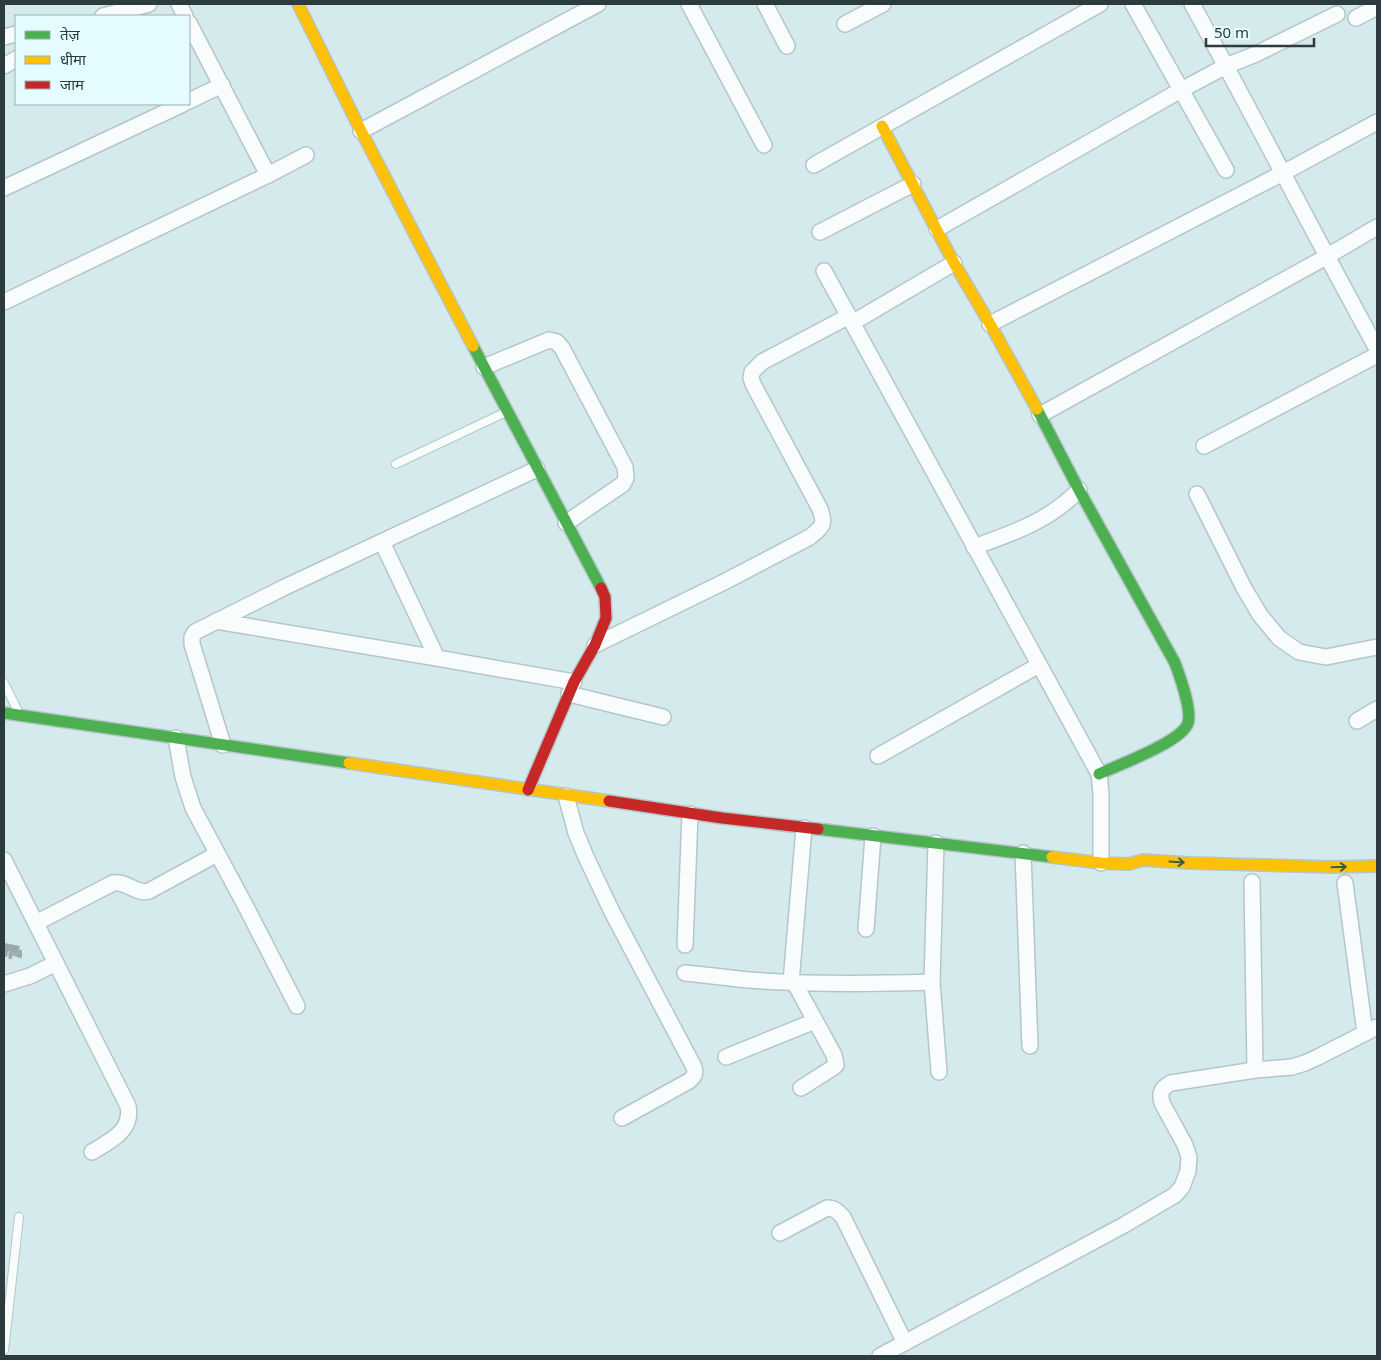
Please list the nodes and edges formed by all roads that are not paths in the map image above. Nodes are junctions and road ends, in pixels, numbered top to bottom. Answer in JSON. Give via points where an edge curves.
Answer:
{"nodes":[{"id":1,"x":149,"y":4,"type":"edge"},
{"id":2,"x":298,"y":4,"type":"edge"},
{"id":3,"x":598,"y":4,"type":"edge"},
{"id":4,"x":689,"y":4,"type":"edge"},
{"id":5,"x":764,"y":4,"type":"edge"},
{"id":6,"x":883,"y":4,"type":"edge"},
{"id":7,"x":1100,"y":4,"type":"edge"},
{"id":8,"x":1133,"y":4,"type":"edge"},
{"id":9,"x":1192,"y":4,"type":"edge"},
{"id":10,"x":1377,"y":7,"type":"edge"},
{"id":11,"x":1337,"y":14,"type":"dead end"},
{"id":12,"x":108,"y":15,"type":"edge"},
{"id":13,"x":1356,"y":18,"type":"dead end"},
{"id":14,"x":845,"y":24,"type":"dead end"},
{"id":15,"x":190,"y":25,"type":"edge"},
{"id":16,"x":787,"y":46,"type":"dead end"},
{"id":17,"x":15,"y":60,"type":"edge"},
{"id":18,"x":4,"y":66,"type":"edge"},
{"id":19,"x":1226,"y":66,"type":"junction"},
{"id":20,"x":222,"y":85,"type":"junction"},
{"id":21,"x":1181,"y":90,"type":"junction"},
{"id":22,"x":190,"y":101,"type":"edge"},
{"id":23,"x":181,"y":105,"type":"edge"},
{"id":24,"x":1377,"y":122,"type":"edge"},
{"id":25,"x":882,"y":126,"type":"junction"},
{"id":26,"x":361,"y":131,"type":"junction"},
{"id":27,"x":764,"y":145,"type":"dead end"},
{"id":28,"x":306,"y":155,"type":"dead end"},
{"id":29,"x":814,"y":165,"type":"dead end"},
{"id":30,"x":1226,"y":170,"type":"dead end"},
{"id":31,"x":1283,"y":173,"type":"junction"},
{"id":32,"x":268,"y":175,"type":"junction"},
{"id":33,"x":912,"y":184,"type":"junction"},
{"id":34,"x":4,"y":188,"type":"edge"},
{"id":35,"x":1377,"y":227,"type":"edge"},
{"id":36,"x":937,"y":229,"type":"junction"},
{"id":37,"x":820,"y":232,"type":"dead end"},
{"id":38,"x":1326,"y":257,"type":"junction"},
{"id":39,"x":954,"y":262,"type":"junction"},
{"id":40,"x":824,"y":271,"type":"dead end"},
{"id":41,"x":4,"y":302,"type":"edge"},
{"id":42,"x":850,"y":320,"type":"junction"},
{"id":43,"x":990,"y":324,"type":"junction"},
{"id":44,"x":1375,"y":340,"type":"edge"},
{"id":45,"x":1377,"y":355,"type":"edge"},
{"id":46,"x":484,"y":367,"type":"junction"},
{"id":47,"x":508,"y":411,"type":"junction"},
{"id":48,"x":1040,"y":415,"type":"junction"},
{"id":49,"x":1204,"y":446,"type":"dead end"},
{"id":50,"x":396,"y":464,"type":"dead end"},
{"id":51,"x":538,"y":469,"type":"junction"},
{"id":52,"x":1078,"y":490,"type":"junction"},
{"id":53,"x":1197,"y":494,"type":"dead end"},
{"id":54,"x":566,"y":523,"type":"junction"},
{"id":55,"x":382,"y":542,"type":"junction"},
{"id":56,"x":974,"y":546,"type":"junction"},
{"id":57,"x":216,"y":621,"type":"junction"},
{"id":58,"x":595,"y":646,"type":"junction"},
{"id":59,"x":1377,"y":647,"type":"edge"},
{"id":60,"x":437,"y":658,"type":"junction"},
{"id":61,"x":1039,"y":664,"type":"junction"},
{"id":62,"x":4,"y":683,"type":"edge"},
{"id":63,"x":572,"y":688,"type":"junction"},
{"id":64,"x":1377,"y":709,"type":"edge"},
{"id":65,"x":4,"y":713,"type":"edge"},
{"id":66,"x":21,"y":715,"type":"junction"},
{"id":67,"x":663,"y":717,"type":"dead end"},
{"id":68,"x":1357,"y":721,"type":"dead end"},
{"id":69,"x":176,"y":738,"type":"junction"},
{"id":70,"x":223,"y":745,"type":"junction"},
{"id":71,"x":878,"y":756,"type":"dead end"},
{"id":72,"x":1099,"y":774,"type":"junction"},
{"id":73,"x":528,"y":790,"type":"junction"},
{"id":74,"x":566,"y":796,"type":"junction"},
{"id":75,"x":690,"y":814,"type":"junction"},
{"id":76,"x":804,"y":828,"type":"junction"},
{"id":77,"x":873,"y":836,"type":"junction"},
{"id":78,"x":936,"y":843,"type":"junction"},
{"id":79,"x":1023,"y":853,"type":"junction"},
{"id":80,"x":217,"y":854,"type":"junction"},
{"id":81,"x":4,"y":860,"type":"edge"},
{"id":82,"x":1101,"y":862,"type":"junction"},
{"id":83,"x":1129,"y":864,"type":"junction"},
{"id":84,"x":1377,"y":866,"type":"edge"},
{"id":85,"x":1142,"y":872,"type":"dead end"},
{"id":86,"x":1252,"y":882,"type":"dead end"},
{"id":87,"x":1343,"y":884,"type":"dead end"},
{"id":88,"x":36,"y":923,"type":"junction"},
{"id":89,"x":866,"y":930,"type":"dead end"},
{"id":90,"x":684,"y":944,"type":"dead end"},
{"id":91,"x":56,"y":963,"type":"junction"},
{"id":92,"x":685,"y":973,"type":"dead end"},
{"id":93,"x":792,"y":982,"type":"junction"},
{"id":94,"x":932,"y":982,"type":"junction"},
{"id":95,"x":4,"y":984,"type":"edge"},
{"id":96,"x":297,"y":1006,"type":"dead end"},
{"id":97,"x":815,"y":1021,"type":"junction"},
{"id":98,"x":1371,"y":1030,"type":"edge"},
{"id":99,"x":1030,"y":1046,"type":"dead end"},
{"id":100,"x":726,"y":1057,"type":"dead end"},
{"id":101,"x":1255,"y":1070,"type":"junction"},
{"id":102,"x":939,"y":1072,"type":"dead end"},
{"id":103,"x":800,"y":1088,"type":"dead end"},
{"id":104,"x":622,"y":1118,"type":"dead end"},
{"id":105,"x":92,"y":1152,"type":"dead end"},
{"id":106,"x":19,"y":1217,"type":"dead end"},
{"id":107,"x":780,"y":1234,"type":"dead end"},
{"id":108,"x":905,"y":1343,"type":"junction"},
{"id":109,"x":4,"y":1350,"type":"edge"},
{"id":110,"x":880,"y":1356,"type":"edge"}],
"edges":[{"from":1,"to":12,"type":"street"},
{"from":2,"to":26,"type":"main road"},
{"from":3,"to":26,"type":"street"},
{"from":4,"to":27,"type":"street"},
{"from":5,"to":16,"type":"street"},
{"from":6,"to":14,"type":"street"},
{"from":7,"to":25,"type":"street"},
{"from":8,"to":21,"type":"street"},
{"from":9,"to":19,"type":"street"},
{"from":10,"to":13,"type":"street"},
{"from":11,"to":19,"type":"street"},
{"from":15,"to":20,"type":"street"},
{"from":17,"to":18,"type":"street"},
{"from":19,"to":21,"type":"street"},
{"from":19,"to":31,"type":"street"},
{"from":20,"to":22,"type":"street"},
{"from":20,"to":32,"type":"street"},
{"from":21,"to":30,"type":"street"},
{"from":21,"to":36,"type":"street"},
{"from":23,"to":34,"type":"street"},
{"from":24,"to":31,"type":"street"},
{"from":25,"to":29,"type":"street"},
{"from":25,"to":33,"type":"main road"},
{"from":26,"to":46,"type":"main road"},
{"from":28,"to":32,"type":"street"},
{"from":31,"to":38,"type":"street"},
{"from":31,"to":43,"type":"street"},
{"from":32,"to":41,"type":"street"},
{"from":33,"to":36,"type":"main road"},
{"from":33,"to":37,"type":"street"},
{"from":35,"to":38,"type":"street"},
{"from":36,"to":39,"type":"main road"},
{"from":38,"to":44,"type":"street"},
{"from":38,"to":48,"type":"street"},
{"from":39,"to":42,"type":"street"},
{"from":39,"to":43,"type":"main road"},
{"from":40,"to":42,"type":"street"},
{"from":42,"to":56,"type":"street"},
{"from":42,"to":58,"type":"street","via":[[762,362],[752,372],[751,378],[820,509],[823,518],[821,529],[726,581]]},
{"from":43,"to":48,"type":"main road"},
{"from":45,"to":49,"type":"street"},
{"from":46,"to":47,"type":"main road"},
{"from":46,"to":54,"type":"street","via":[[549,340],[557,342],[625,467],[626,478],[622,484]]},
{"from":47,"to":50,"type":"lane"},
{"from":47,"to":51,"type":"main road"},
{"from":48,"to":52,"type":"main road"},
{"from":51,"to":54,"type":"main road"},
{"from":51,"to":55,"type":"street"},
{"from":52,"to":56,"type":"street","via":[[1051,514]]},
{"from":52,"to":72,"type":"main road","via":[[1175,663],[1189,715],[1182,733],[1168,743]]},
{"from":53,"to":59,"type":"street","via":[[1244,588],[1279,638],[1299,652],[1326,657]]},
{"from":54,"to":58,"type":"main road","via":[[605,597],[606,618]]},
{"from":55,"to":57,"type":"street"},
{"from":55,"to":60,"type":"street"},
{"from":56,"to":61,"type":"street"},
{"from":57,"to":60,"type":"street"},
{"from":57,"to":70,"type":"street","via":[[195,632],[192,644]]},
{"from":58,"to":63,"type":"main road"},
{"from":60,"to":63,"type":"street"},
{"from":61,"to":71,"type":"street"},
{"from":61,"to":72,"type":"street"},
{"from":62,"to":66,"type":"lane"},
{"from":63,"to":67,"type":"street"},
{"from":63,"to":73,"type":"main road"},
{"from":64,"to":68,"type":"street"},
{"from":65,"to":66,"type":"main road"},
{"from":66,"to":69,"type":"main road"},
{"from":69,"to":70,"type":"main road"},
{"from":69,"to":80,"type":"street","via":[[188,794]]},
{"from":70,"to":73,"type":"main road"},
{"from":72,"to":82,"type":"street","via":[[1102,793]]},
{"from":73,"to":74,"type":"main road"},
{"from":74,"to":75,"type":"main road"},
{"from":74,"to":104,"type":"street","via":[[586,857],[694,1067],[694,1077],[689,1081]]},
{"from":75,"to":76,"type":"main road"},
{"from":75,"to":90,"type":"street"},
{"from":76,"to":77,"type":"main road"},
{"from":76,"to":93,"type":"street"},
{"from":77,"to":78,"type":"main road"},
{"from":77,"to":89,"type":"street"},
{"from":78,"to":79,"type":"main road"},
{"from":78,"to":94,"type":"street"},
{"from":79,"to":82,"type":"main road"},
{"from":79,"to":99,"type":"street"},
{"from":80,"to":88,"type":"street","via":[[149,891],[141,892],[125,884],[113,883]]},
{"from":80,"to":96,"type":"street"},
{"from":81,"to":88,"type":"street"},
{"from":82,"to":83,"type":"main road"},
{"from":83,"to":84,"type":"main road","one_way":true,"via":[[1143,860]]},
{"from":83,"to":85,"type":"main road"},
{"from":86,"to":101,"type":"street"},
{"from":87,"to":98,"type":"street"},
{"from":88,"to":91,"type":"street"},
{"from":91,"to":95,"type":"street"},
{"from":91,"to":105,"type":"street","via":[[124,1096],[130,1114],[125,1128]]},
{"from":92,"to":93,"type":"street"},
{"from":93,"to":94,"type":"street"},
{"from":93,"to":97,"type":"street"},
{"from":94,"to":102,"type":"street"},
{"from":97,"to":100,"type":"street"},
{"from":97,"to":103,"type":"street","via":[[834,1055],[836,1065]]},
{"from":98,"to":101,"type":"street","via":[[1305,1063]]},
{"from":101,"to":108,"type":"street","via":[[1172,1083],[1161,1090],[1162,1102],[1189,1157],[1188,1171],[1175,1195],[1124,1226]]},
{"from":106,"to":109,"type":"lane"},
{"from":107,"to":108,"type":"street","via":[[828,1208],[838,1212]]},
{"from":108,"to":110,"type":"street"}]}
